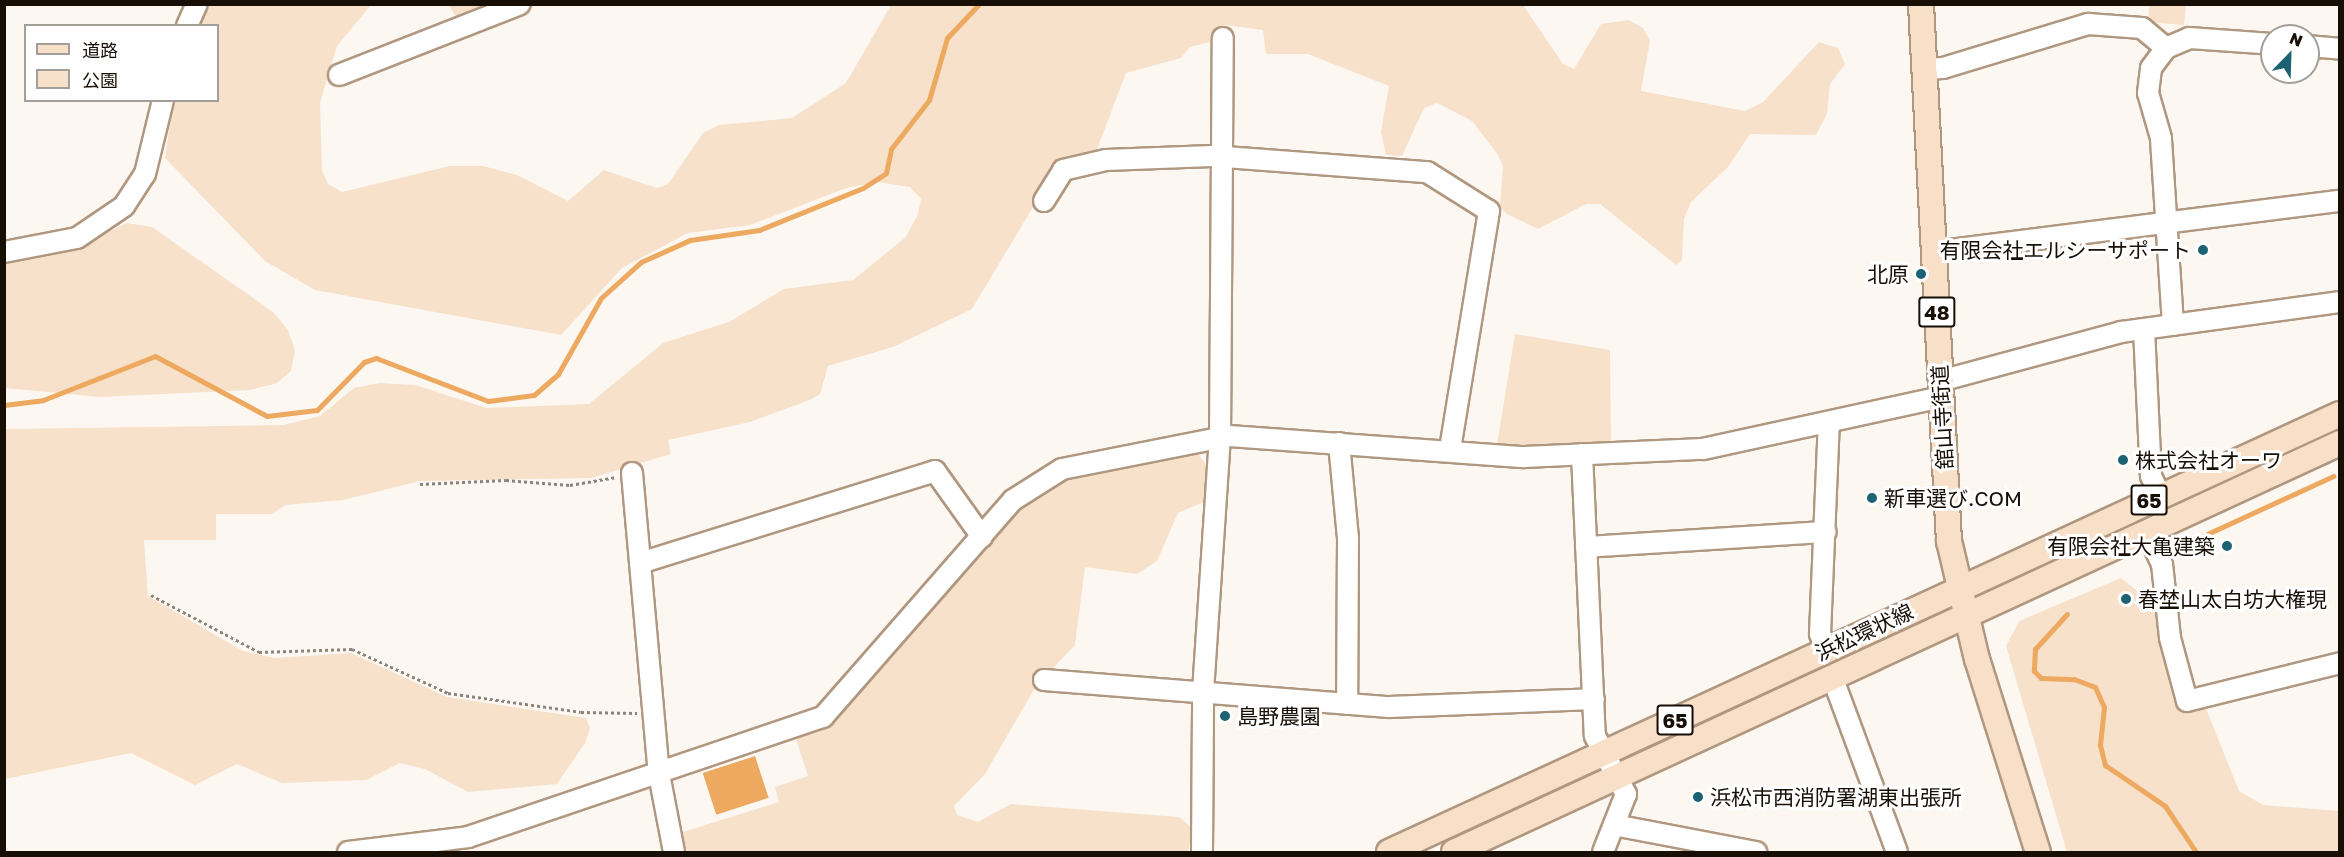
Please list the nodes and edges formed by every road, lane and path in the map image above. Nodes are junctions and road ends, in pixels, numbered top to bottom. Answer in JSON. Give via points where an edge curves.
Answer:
{"nodes":[{"id":1,"x":197,"y":4,"type":"edge"},
{"id":2,"x":1921,"y":4,"type":"edge"},
{"id":3,"x":512,"y":6,"type":"edge"},
{"id":4,"x":2093,"y":14,"type":"edge"},
{"id":5,"x":188,"y":24,"type":"edge"},
{"id":6,"x":1223,"y":38,"type":"dead end"},
{"id":7,"x":2260,"y":43,"type":"edge"},
{"id":8,"x":2320,"y":47,"type":"edge"},
{"id":9,"x":2166,"y":48,"type":"junction"},
{"id":10,"x":2340,"y":49,"type":"edge"},
{"id":11,"x":1924,"y":69,"type":"junction"},
{"id":12,"x":339,"y":75,"type":"dead end"},
{"id":13,"x":163,"y":102,"type":"edge"},
{"id":14,"x":1222,"y":157,"type":"junction"},
{"id":15,"x":1044,"y":201,"type":"dead end"},
{"id":16,"x":2340,"y":201,"type":"edge"},
{"id":17,"x":2167,"y":221,"type":"junction"},
{"id":18,"x":4,"y":252,"type":"edge"},
{"id":19,"x":1934,"y":252,"type":"junction"},
{"id":20,"x":2340,"y":303,"type":"edge"},
{"id":21,"x":2174,"y":325,"type":"junction"},
{"id":22,"x":2144,"y":329,"type":"junction"},
{"id":23,"x":1941,"y":389,"type":"junction"},
{"id":24,"x":2340,"y":414,"type":"edge"},
{"id":25,"x":1829,"y":422,"type":"junction"},
{"id":26,"x":1220,"y":438,"type":"junction"},
{"id":27,"x":1340,"y":443,"type":"junction"},
{"id":28,"x":2340,"y":443,"type":"edge"},
{"id":29,"x":1450,"y":450,"type":"junction"},
{"id":30,"x":2263,"y":450,"type":"junction"},
{"id":31,"x":1582,"y":454,"type":"junction"},
{"id":32,"x":632,"y":473,"type":"joint"},
{"id":33,"x":2274,"y":473,"type":"junction"},
{"id":34,"x":420,"y":484,"type":"dead end"},
{"id":35,"x":2160,"y":495,"type":"junction"},
{"id":36,"x":1826,"y":532,"type":"junction"},
{"id":37,"x":2147,"y":532,"type":"junction"},
{"id":38,"x":982,"y":537,"type":"junction"},
{"id":39,"x":1586,"y":547,"type":"junction"},
{"id":40,"x":640,"y":562,"type":"junction"},
{"id":41,"x":1960,"y":587,"type":"junction"},
{"id":42,"x":150,"y":595,"type":"dead end"},
{"id":43,"x":1967,"y":617,"type":"junction"},
{"id":44,"x":1827,"y":649,"type":"junction"},
{"id":45,"x":2340,"y":663,"type":"edge"},
{"id":46,"x":1833,"y":679,"type":"junction"},
{"id":47,"x":1044,"y":680,"type":"dead end"},
{"id":48,"x":1203,"y":692,"type":"junction"},
{"id":49,"x":1594,"y":699,"type":"junction"},
{"id":50,"x":1347,"y":704,"type":"junction"},
{"id":51,"x":653,"y":711,"type":"junction"},
{"id":52,"x":1604,"y":753,"type":"junction"},
{"id":53,"x":659,"y":774,"type":"junction"},
{"id":54,"x":1617,"y":777,"type":"junction"},
{"id":55,"x":1614,"y":825,"type":"junction"},
{"id":56,"x":348,"y":852,"type":"edge"},
{"id":57,"x":674,"y":852,"type":"edge"},
{"id":58,"x":1202,"y":852,"type":"edge"},
{"id":59,"x":1389,"y":852,"type":"edge"},
{"id":60,"x":1454,"y":852,"type":"edge"},
{"id":61,"x":1603,"y":852,"type":"edge"},
{"id":62,"x":1756,"y":852,"type":"edge"},
{"id":63,"x":1898,"y":852,"type":"edge"},
{"id":64,"x":2038,"y":852,"type":"edge"}],
"edges":[{"from":1,"to":5,"type":"street"},
{"from":2,"to":11,"type":"main road","name":"舘山寺街道","number":"48"},
{"from":3,"to":12,"type":"street"},
{"from":4,"to":9,"type":"street","via":[[2142,27]]},
{"from":4,"to":11,"type":"street","via":[[1943,68]]},
{"from":6,"to":14,"type":"street"},
{"from":7,"to":9,"type":"street","via":[[2189,38]]},
{"from":8,"to":10,"type":"street"},
{"from":9,"to":17,"type":"street","via":[[2147,80],[2160,130]]},
{"from":11,"to":19,"type":"main road","name":"舘山寺街道","number":"48"},
{"from":13,"to":18,"type":"street","via":[[145,174],[124,206],[77,238]]},
{"from":14,"to":15,"type":"street","via":[[1106,160],[1063,170]]},
{"from":14,"to":26,"type":"street"},
{"from":14,"to":29,"type":"street","via":[[1427,172],[1489,211]]},
{"from":16,"to":17,"type":"street"},
{"from":17,"to":19,"type":"street"},
{"from":17,"to":21,"type":"street"},
{"from":19,"to":23,"type":"main road","name":"舘山寺街道","number":"48"},
{"from":20,"to":21,"type":"street"},
{"from":21,"to":22,"type":"street"},
{"from":22,"to":23,"type":"street"},
{"from":22,"to":35,"type":"street","via":[[2151,476]]},
{"from":23,"to":25,"type":"street"},
{"from":23,"to":41,"type":"main road","name":"舘山寺街道","number":"48","via":[[1949,541]]},
{"from":24,"to":30,"type":"main road","name":"浜松環状線","number":"65"},
{"from":25,"to":31,"type":"street","via":[[1730,446]]},
{"from":25,"to":36,"type":"street"},
{"from":26,"to":27,"type":"street"},
{"from":26,"to":38,"type":"street","via":[[1062,468],[1028,487]]},
{"from":26,"to":48,"type":"street"},
{"from":27,"to":29,"type":"street"},
{"from":27,"to":50,"type":"street","via":[[1349,597]]},
{"from":28,"to":33,"type":"main road","name":"浜松環状線","number":"65"},
{"from":29,"to":31,"type":"street","via":[[1524,457]]},
{"from":30,"to":33,"type":"main road"},
{"from":30,"to":35,"type":"main road","name":"浜松環状線","number":"65"},
{"from":31,"to":39,"type":"street"},
{"from":32,"to":34,"type":"path","via":[[570,485],[506,480]]},
{"from":32,"to":40,"type":"street"},
{"from":33,"to":37,"type":"main road","name":"浜松環状線","number":"65"},
{"from":35,"to":41,"type":"main road","name":"浜松環状線","number":"65"},
{"from":36,"to":39,"type":"street"},
{"from":36,"to":44,"type":"street","via":[[1820,634]]},
{"from":37,"to":43,"type":"main road","name":"浜松環状線","number":"65"},
{"from":37,"to":45,"type":"street","via":[[2162,564],[2170,638],[2187,701]]},
{"from":38,"to":40,"type":"street","via":[[935,471]]},
{"from":38,"to":53,"type":"street","via":[[823,717]]},
{"from":39,"to":49,"type":"street"},
{"from":40,"to":51,"type":"street"},
{"from":41,"to":43,"type":"main road","name":"舘山寺街道","number":"48"},
{"from":41,"to":44,"type":"main road","name":"浜松環状線","number":"65"},
{"from":42,"to":51,"type":"path","via":[[259,652],[352,649],[448,693],[581,712]]},
{"from":43,"to":46,"type":"main road","name":"浜松環状線","number":"65"},
{"from":43,"to":64,"type":"main road","name":"舘山寺街道","number":"48"},
{"from":44,"to":52,"type":"main road","name":"浜松環状線","number":"65"},
{"from":46,"to":54,"type":"main road","name":"浜松環状線","number":"65"},
{"from":46,"to":63,"type":"street"},
{"from":47,"to":48,"type":"street"},
{"from":48,"to":50,"type":"street"},
{"from":48,"to":58,"type":"street"},
{"from":49,"to":50,"type":"street"},
{"from":49,"to":52,"type":"street","via":[[1595,736]]},
{"from":51,"to":53,"type":"street"},
{"from":52,"to":54,"type":"street"},
{"from":52,"to":59,"type":"main road","name":"浜松環状線","number":"65"},
{"from":53,"to":56,"type":"street","via":[[468,837]]},
{"from":53,"to":57,"type":"street"},
{"from":54,"to":55,"type":"street","via":[[1626,794]]},
{"from":54,"to":60,"type":"main road","name":"浜松環状線","number":"65"},
{"from":55,"to":61,"type":"street"},
{"from":55,"to":62,"type":"street"}]}
